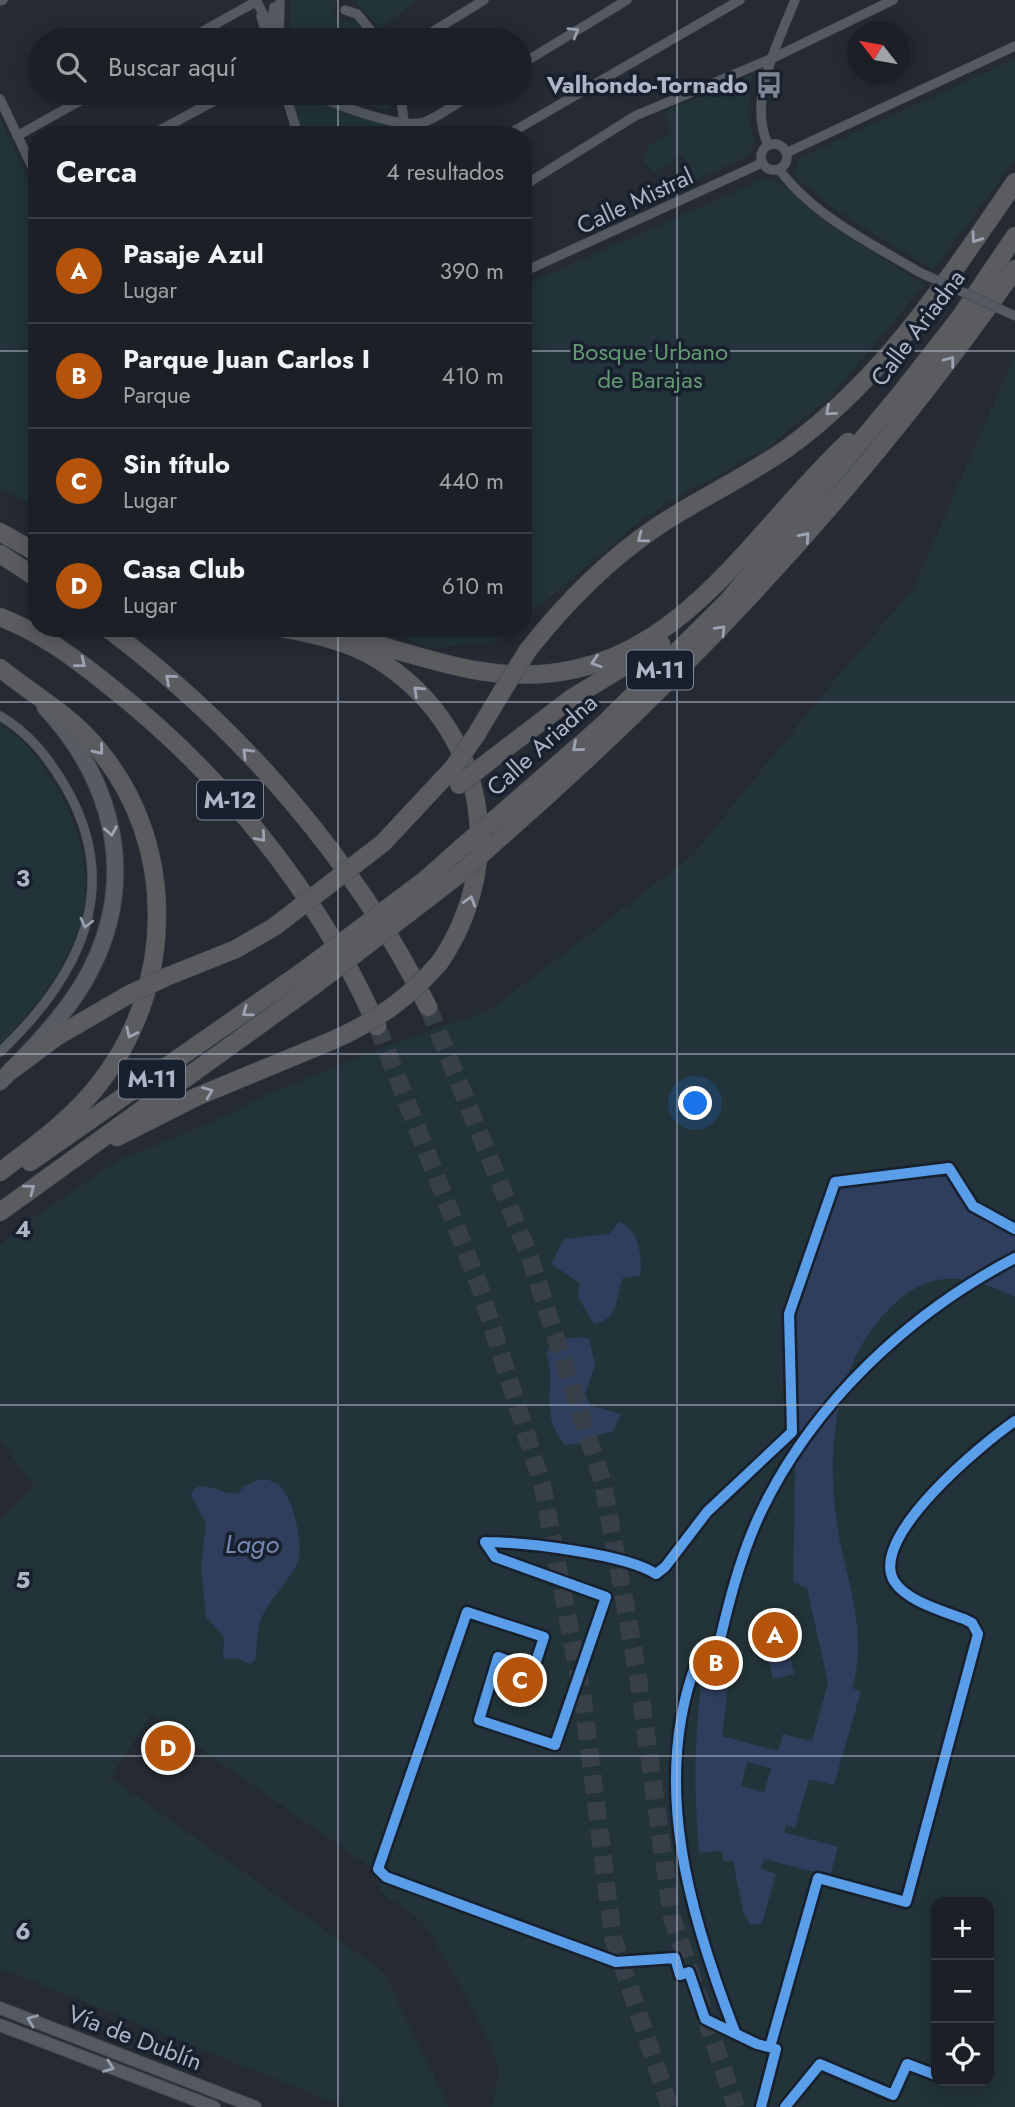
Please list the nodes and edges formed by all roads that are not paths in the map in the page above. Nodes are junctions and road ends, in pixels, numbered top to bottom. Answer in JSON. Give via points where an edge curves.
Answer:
{"nodes":[{"id":1,"x":484,"y":0,"type":"edge"},
{"id":2,"x":627,"y":0,"type":"edge"},
{"id":3,"x":740,"y":0,"type":"edge"},
{"id":4,"x":795,"y":0,"type":"edge"},
{"id":5,"x":893,"y":0,"type":"edge"},
{"id":6,"x":257,"y":1,"type":"edge"},
{"id":7,"x":277,"y":2,"type":"edge"},
{"id":8,"x":345,"y":10,"type":"dead end"},
{"id":9,"x":271,"y":27,"type":"joint"},
{"id":10,"x":209,"y":28,"type":"edge"},
{"id":11,"x":265,"y":28,"type":"edge"},
{"id":12,"x":278,"y":28,"type":"edge"},
{"id":13,"x":369,"y":28,"type":"edge"},
{"id":14,"x":438,"y":28,"type":"edge"},
{"id":15,"x":1015,"y":47,"type":"edge"},
{"id":16,"x":532,"y":58,"type":"edge"},
{"id":17,"x":773,"y":58,"type":"junction"},
{"id":18,"x":0,"y":100,"type":"edge"},
{"id":19,"x":73,"y":105,"type":"edge"},
{"id":20,"x":207,"y":105,"type":"edge"},
{"id":21,"x":289,"y":105,"type":"edge"},
{"id":22,"x":346,"y":105,"type":"edge"},
{"id":23,"x":401,"y":105,"type":"edge"},
{"id":24,"x":453,"y":105,"type":"edge"},
{"id":25,"x":402,"y":122,"type":"junction"},
{"id":26,"x":35,"y":126,"type":"edge"},
{"id":27,"x":168,"y":126,"type":"edge"},
{"id":28,"x":295,"y":126,"type":"edge"},
{"id":29,"x":403,"y":126,"type":"edge"},
{"id":30,"x":523,"y":126,"type":"edge"},
{"id":31,"x":28,"y":130,"type":"edge"},
{"id":32,"x":17,"y":136,"type":"junction"},
{"id":33,"x":768,"y":145,"type":"junction"},
{"id":34,"x":786,"y":153,"type":"junction"},
{"id":35,"x":28,"y":159,"type":"edge"},
{"id":36,"x":762,"y":163,"type":"junction"},
{"id":37,"x":779,"y":169,"type":"junction"},
{"id":38,"x":532,"y":180,"type":"edge"},
{"id":39,"x":1015,"y":182,"type":"edge"},
{"id":40,"x":1015,"y":236,"type":"edge"},
{"id":41,"x":532,"y":268,"type":"edge"},
{"id":42,"x":1015,"y":269,"type":"edge"},
{"id":43,"x":1015,"y":316,"type":"edge"},
{"id":44,"x":901,"y":393,"type":"junction"},
{"id":45,"x":810,"y":503,"type":"junction"},
{"id":46,"x":0,"y":532,"type":"edge"},
{"id":47,"x":28,"y":548,"type":"edge"},
{"id":48,"x":0,"y":554,"type":"edge"},
{"id":49,"x":28,"y":572,"type":"edge"},
{"id":50,"x":0,"y":617,"type":"edge"},
{"id":51,"x":28,"y":630,"type":"edge"},
{"id":52,"x":43,"y":637,"type":"edge"},
{"id":53,"x":118,"y":637,"type":"edge"},
{"id":54,"x":320,"y":637,"type":"edge"},
{"id":55,"x":350,"y":637,"type":"edge"},
{"id":56,"x":0,"y":668,"type":"edge"},
{"id":57,"x":28,"y":691,"type":"junction"},
{"id":58,"x":0,"y":716,"type":"edge"},
{"id":59,"x":456,"y":776,"type":"junction"},
{"id":60,"x":428,"y":888,"type":"junction"},
{"id":61,"x":307,"y":980,"type":"junction"},
{"id":62,"x":428,"y":1007,"type":"tunnel mouth"},
{"id":63,"x":377,"y":1026,"type":"tunnel mouth"},
{"id":64,"x":0,"y":1052,"type":"edge"},
{"id":65,"x":6,"y":1076,"type":"edge"},
{"id":66,"x":61,"y":1166,"type":"junction"},
{"id":67,"x":0,"y":1172,"type":"edge"},
{"id":68,"x":0,"y":1182,"type":"edge"},
{"id":69,"x":0,"y":1212,"type":"edge"},
{"id":70,"x":0,"y":2008,"type":"edge"},
{"id":71,"x":0,"y":2025,"type":"edge"},
{"id":72,"x":214,"y":2107,"type":"edge"},
{"id":73,"x":255,"y":2107,"type":"edge"}],
"edges":[{"from":1,"to":14,"type":"street"},
{"from":16,"to":2,"type":"street","one_way":true},
{"from":3,"to":30,"type":"street"},
{"from":4,"to":17,"type":"street"},
{"from":5,"to":17,"type":"street"},
{"from":6,"to":7,"type":"street","via":[[264,8]]},
{"from":6,"to":9,"type":"street"},
{"from":6,"to":10,"type":"street"},
{"from":6,"to":11,"type":"street"},
{"from":7,"to":9,"type":"street"},
{"from":7,"to":12,"type":"street"},
{"from":8,"to":13,"type":"street","via":[[357,14]]},
{"from":15,"to":34,"type":"street"},
{"from":17,"to":33,"type":"street","via":[[761,110]]},
{"from":17,"to":38,"type":"street","via":[[635,116]]},
{"from":18,"to":32,"type":"street"},
{"from":19,"to":26,"type":"street"},
{"from":20,"to":27,"type":"street"},
{"from":21,"to":28,"type":"street"},
{"from":22,"to":25,"type":"street"},
{"from":23,"to":25,"type":"street"},
{"from":24,"to":25,"type":"street","via":[[426,121]]},
{"from":25,"to":29,"type":"street"},
{"from":31,"to":32,"type":"street"},
{"from":32,"to":35,"type":"street"},
{"from":33,"to":34,"type":"street","via":[[777,144]]},
{"from":33,"to":36,"type":"street","via":[[761,153]]},
{"from":34,"to":37,"type":"street","via":[[786,163]]},
{"from":36,"to":37,"type":"street","via":[[769,170]]},
{"from":36,"to":41,"type":"street","name":"Calle Mistral"},
{"from":37,"to":43,"type":"street","bridge":true,"via":[[825,214],[919,272]]},
{"from":39,"to":59,"type":"highway","one_way":true,"bridge":true,"via":[[931,303],[890,355],[848,396],[790,446],[657,527],[602,568],[563,607],[528,650]]},
{"from":40,"to":44,"type":"highway","name":"Calle Ariadna","number":"M-11"},
{"from":60,"to":42,"type":"highway","name":"Calle Ariadna","number":"M-11","one_way":true,"bridge":true,"via":[[462,872],[570,777],[760,588],[917,405]]},
{"from":44,"to":45,"type":"highway","name":"Calle Ariadna","number":"M-11"},
{"from":44,"to":55,"type":"highway","one_way":true,"via":[[829,459],[703,599],[658,633],[616,655],[565,670],[523,674],[480,671]]},
{"from":45,"to":59,"type":"highway","bridge":true,"via":[[678,632],[572,698],[488,762]]},
{"from":45,"to":60,"type":"highway","name":"Calle Ariadna","number":"M-11","one_way":true,"bridge":true,"via":[[729,601],[669,662],[462,847]]},
{"from":46,"to":47,"type":"highway"},
{"from":48,"to":49,"type":"highway"},
{"from":50,"to":51,"type":"highway","number":"M-12","one_way":true},
{"from":52,"to":63,"type":"highway","number":"M-12","one_way":true,"via":[[129,701],[197,762],[273,850],[332,940]]},
{"from":62,"to":53,"type":"highway","number":"M-12","one_way":true,"via":[[358,890],[253,758],[176,684]]},
{"from":66,"to":54,"type":"highway","one_way":true,"bridge":true,"via":[[196,1097],[385,1014],[440,961],[466,914],[476,880],[478,807],[455,740],[427,700],[376,657]]},
{"from":56,"to":57,"type":"highway"},
{"from":57,"to":65,"type":"highway","one_way":true,"via":[[66,731],[90,768],[110,823],[116,875],[104,940],[90,971],[59,1016]]},
{"from":57,"to":67,"type":"highway","one_way":true,"via":[[82,730],[123,784],[150,852],[158,922],[149,992],[120,1056],[79,1107]]},
{"from":58,"to":64,"type":"street","one_way":true,"via":[[37,745],[76,804],[92,874],[82,941],[67,975]]},
{"from":59,"to":65,"type":"highway","bridge":true,"via":[[383,843],[274,928],[128,995],[56,1037]]},
{"from":60,"to":61,"type":"highway","name":"Calle Ariadna","number":"M-11","bridge":true},
{"from":61,"to":66,"type":"highway","name":"Calle Ariadna","number":"M-11"},
{"from":61,"to":68,"type":"highway","name":"Calle Ariadna","number":"M-11","one_way":true},
{"from":69,"to":66,"type":"highway","name":"Calle Ariadna","number":"M-11","one_way":true},
{"from":73,"to":70,"type":"street","name":"Vía de Dublín","one_way":true},
{"from":71,"to":72,"type":"street","name":"Vía de Dublín","one_way":true}]}
